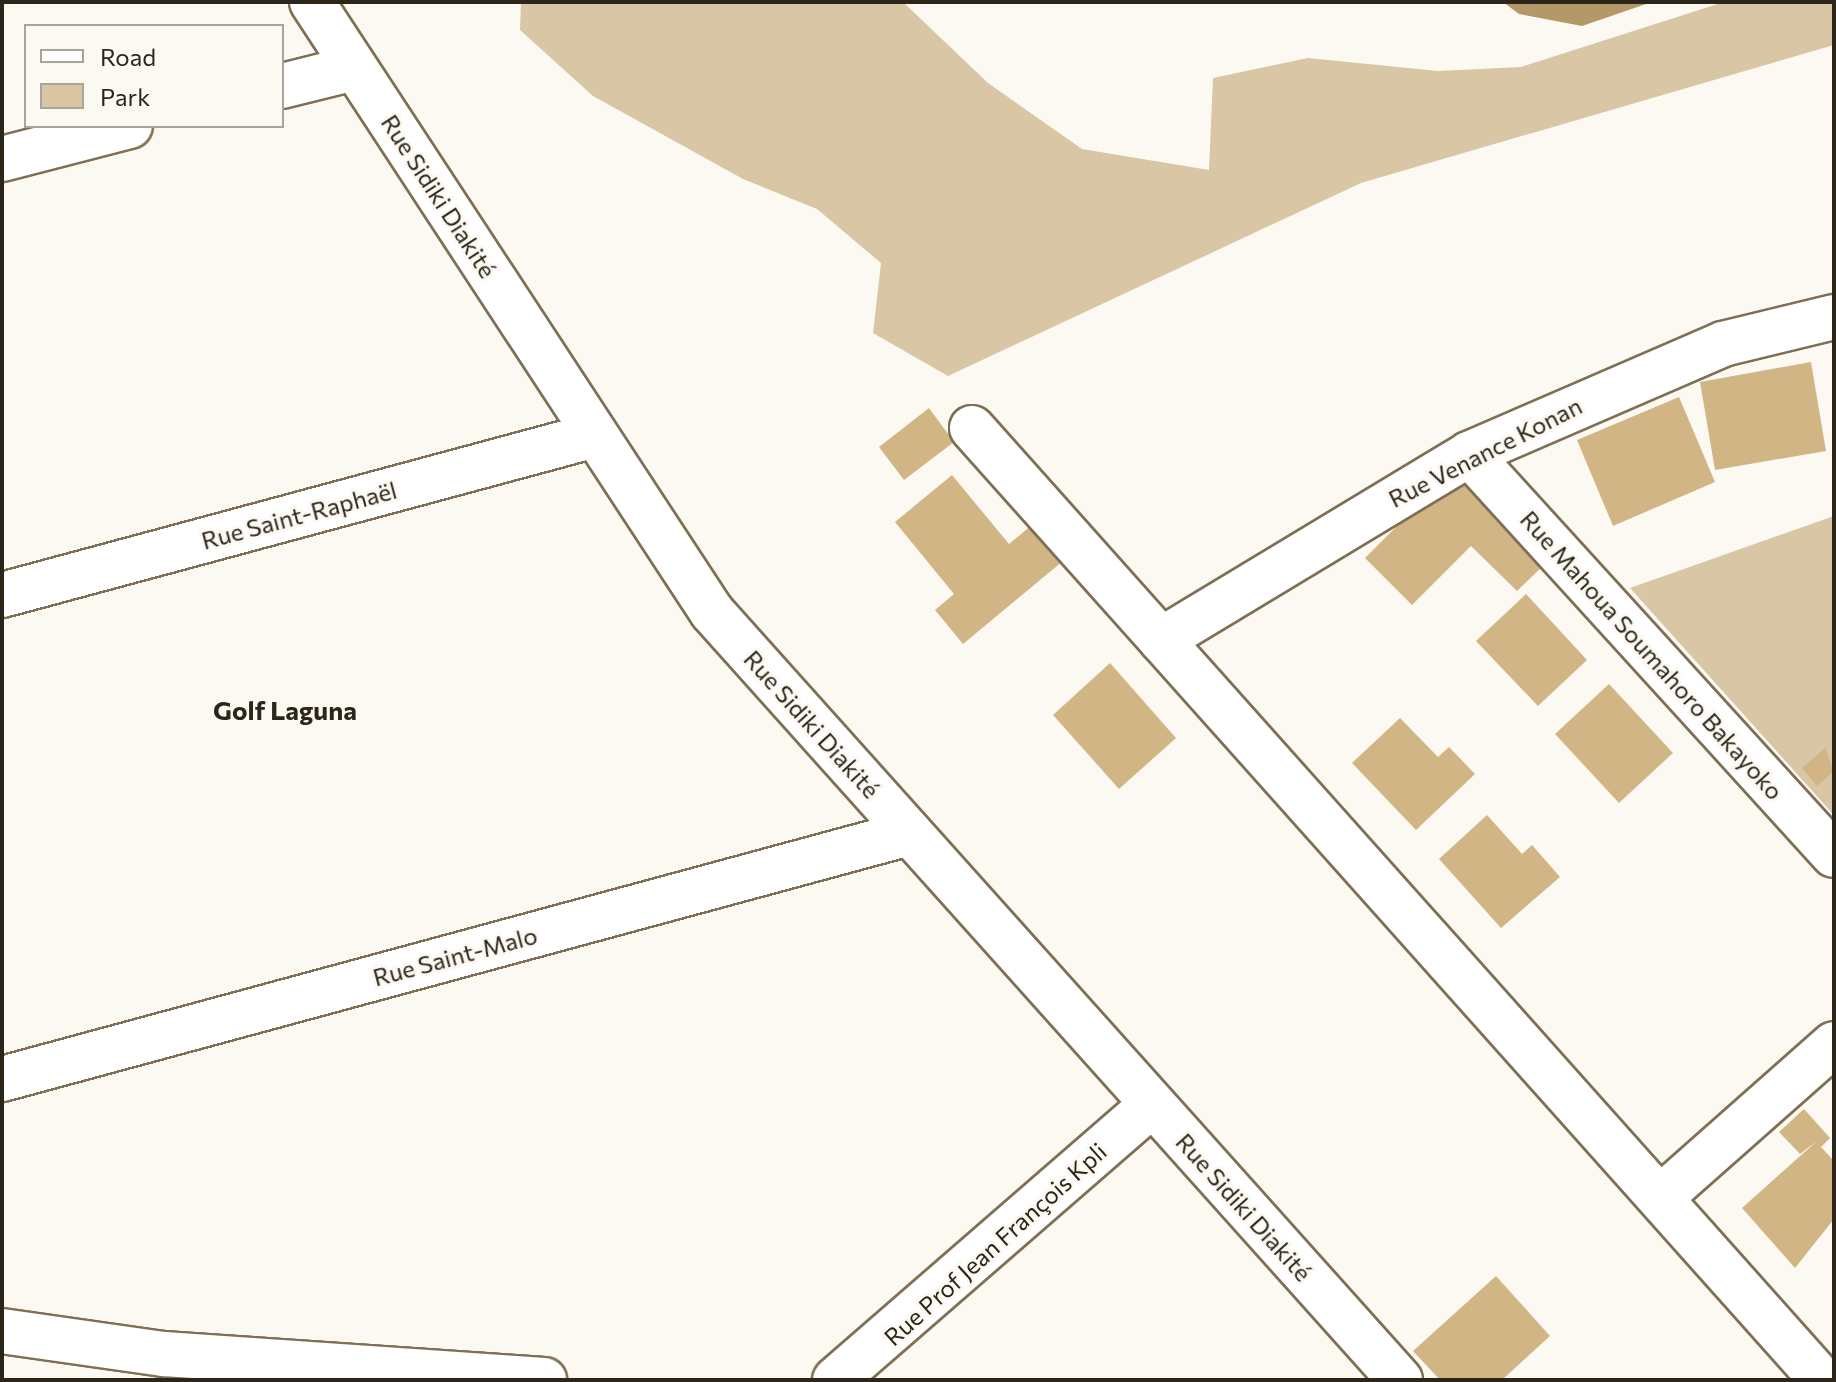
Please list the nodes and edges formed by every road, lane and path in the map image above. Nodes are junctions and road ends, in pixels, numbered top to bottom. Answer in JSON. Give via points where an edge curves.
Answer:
{"nodes":[{"id":1,"x":312,"y":2,"type":"edge"},
{"id":2,"x":354,"y":68,"type":"junction"},
{"id":3,"x":284,"y":86,"type":"edge"},
{"id":4,"x":122,"y":128,"type":"edge"},
{"id":5,"x":2,"y":159,"type":"edge"},
{"id":6,"x":1834,"y":317,"type":"edge"},
{"id":7,"x":972,"y":428,"type":"dead end"},
{"id":8,"x":595,"y":435,"type":"junction"},
{"id":9,"x":1469,"y":454,"type":"junction"},
{"id":10,"x":2,"y":595,"type":"edge"},
{"id":11,"x":1161,"y":640,"type":"junction"},
{"id":12,"x":909,"y":833,"type":"junction"},
{"id":13,"x":1834,"y":855,"type":"edge"},
{"id":14,"x":1834,"y":1044,"type":"edge"},
{"id":15,"x":2,"y":1079,"type":"edge"},
{"id":16,"x":1152,"y":1104,"type":"junction"},
{"id":17,"x":1660,"y":1198,"type":"junction"},
{"id":18,"x":2,"y":1331,"type":"edge"},
{"id":19,"x":544,"y":1380,"type":"edge"},
{"id":20,"x":835,"y":1380,"type":"edge"},
{"id":21,"x":1400,"y":1380,"type":"edge"},
{"id":22,"x":1822,"y":1380,"type":"edge"}],
"edges":[{"from":1,"to":2,"type":"street","name":"Rue Sidiki Diakité"},
{"from":2,"to":3,"type":"street"},
{"from":2,"to":8,"type":"street","name":"Rue Sidiki Diakité"},
{"from":4,"to":5,"type":"street"},
{"from":6,"to":9,"type":"street","name":"Rue Venance Konan","via":[[1723,344]]},
{"from":7,"to":11,"type":"street"},
{"from":8,"to":10,"type":"street","name":"Rue Saint-Raphaël"},
{"from":8,"to":12,"type":"street","name":"Rue Sidiki Diakité","via":[[712,612]]},
{"from":9,"to":11,"type":"street","name":"Rue Venance Konan"},
{"from":9,"to":13,"type":"street","name":"Rue Mahoua Soumahoro Bakayoko"},
{"from":11,"to":17,"type":"street"},
{"from":12,"to":15,"type":"street","name":"Rue Saint-Malo"},
{"from":12,"to":16,"type":"street","name":"Rue Sidiki Diakité"},
{"from":14,"to":17,"type":"street"},
{"from":16,"to":20,"type":"street","name":"Rue Prof Jean François Kpli"},
{"from":16,"to":21,"type":"street","name":"Rue Sidiki Diakité"},
{"from":17,"to":22,"type":"street"},
{"from":18,"to":19,"type":"street","via":[[164,1354]]}]}
